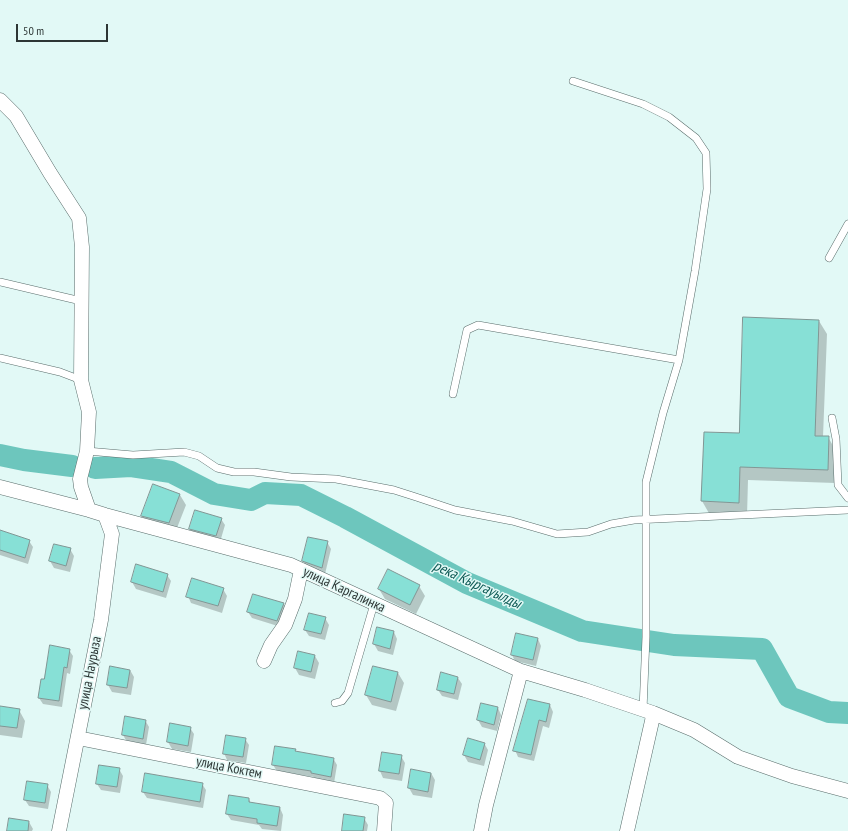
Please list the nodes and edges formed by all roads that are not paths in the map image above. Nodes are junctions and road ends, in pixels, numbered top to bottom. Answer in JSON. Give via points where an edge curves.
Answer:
{"nodes":[{"id":1,"x":573,"y":81,"type":"dead end"},
{"id":2,"x":0,"y":100,"type":"edge"},
{"id":3,"x":848,"y":224,"type":"edge"},
{"id":4,"x":829,"y":258,"type":"dead end"},
{"id":5,"x":0,"y":282,"type":"edge"},
{"id":6,"x":81,"y":301,"type":"junction"},
{"id":7,"x":0,"y":358,"type":"edge"},
{"id":8,"x":679,"y":360,"type":"junction"},
{"id":9,"x":81,"y":380,"type":"junction"},
{"id":10,"x":454,"y":394,"type":"dead end"},
{"id":11,"x":832,"y":418,"type":"dead end"},
{"id":12,"x":88,"y":451,"type":"junction"},
{"id":13,"x":0,"y":487,"type":"edge"},
{"id":14,"x":848,"y":498,"type":"edge"},
{"id":15,"x":89,"y":510,"type":"junction"},
{"id":16,"x":848,"y":510,"type":"edge"},
{"id":17,"x":106,"y":515,"type":"junction"},
{"id":18,"x":645,"y":519,"type":"junction"},
{"id":19,"x":301,"y":570,"type":"junction"},
{"id":20,"x":374,"y":604,"type":"junction"},
{"id":21,"x":264,"y":661,"type":"dead end"},
{"id":22,"x":521,"y":671,"type":"junction"},
{"id":23,"x":335,"y":703,"type":"dead end"},
{"id":24,"x":648,"y":711,"type":"junction"},
{"id":25,"x":78,"y":738,"type":"junction"},
{"id":26,"x":848,"y":791,"type":"edge"},
{"id":27,"x":59,"y":831,"type":"edge"},
{"id":28,"x":384,"y":831,"type":"edge"},
{"id":29,"x":481,"y":831,"type":"edge"},
{"id":30,"x":627,"y":831,"type":"edge"}],
"edges":[{"from":1,"to":8,"type":"lane","via":[[642,104],[669,117],[696,138],[706,153],[707,189]]},
{"from":2,"to":6,"type":"street","via":[[16,116],[79,218],[82,247]]},
{"from":3,"to":4,"type":"lane"},
{"from":5,"to":6,"type":"lane"},
{"from":6,"to":9,"type":"street"},
{"from":7,"to":9,"type":"lane","via":[[60,372]]},
{"from":8,"to":10,"type":"lane","via":[[478,325],[467,330]]},
{"from":8,"to":18,"type":"lane","via":[[646,482]]},
{"from":9,"to":12,"type":"street","via":[[89,412]]},
{"from":11,"to":14,"type":"lane","via":[[836,439],[838,485]]},
{"from":12,"to":15,"type":"street","via":[[80,487]]},
{"from":12,"to":18,"type":"lane","via":[[133,455],[184,452],[199,456],[217,468],[234,472],[336,479],[394,490],[455,510],[512,521],[557,534],[588,532],[610,524]]},
{"from":13,"to":15,"type":"street","name":"улица Каргалинка"},
{"from":15,"to":17,"type":"street","name":"улица Каргалинка"},
{"from":16,"to":18,"type":"lane"},
{"from":17,"to":19,"type":"street","name":"улица Каргалинка","via":[[291,565]]},
{"from":17,"to":25,"type":"street","name":"улица Наурыза","via":[[112,534],[101,620]]},
{"from":18,"to":24,"type":"lane"},
{"from":19,"to":20,"type":"street","name":"улица Каргалинка"},
{"from":19,"to":21,"type":"street","via":[[296,599],[285,625],[270,645]]},
{"from":20,"to":22,"type":"street","name":"улица Каргалинка"},
{"from":20,"to":23,"type":"lane","via":[[348,693],[342,701]]},
{"from":22,"to":24,"type":"street","name":"улица Каргалинка"},
{"from":22,"to":29,"type":"street"},
{"from":24,"to":26,"type":"street","name":"улица Каргалинка","via":[[694,730],[738,757],[792,776]]},
{"from":24,"to":30,"type":"street","via":[[652,721]]},
{"from":25,"to":27,"type":"street","name":"улица Наурыза"},
{"from":25,"to":28,"type":"street","name":"улица Коктем","via":[[380,798],[386,803]]}]}
